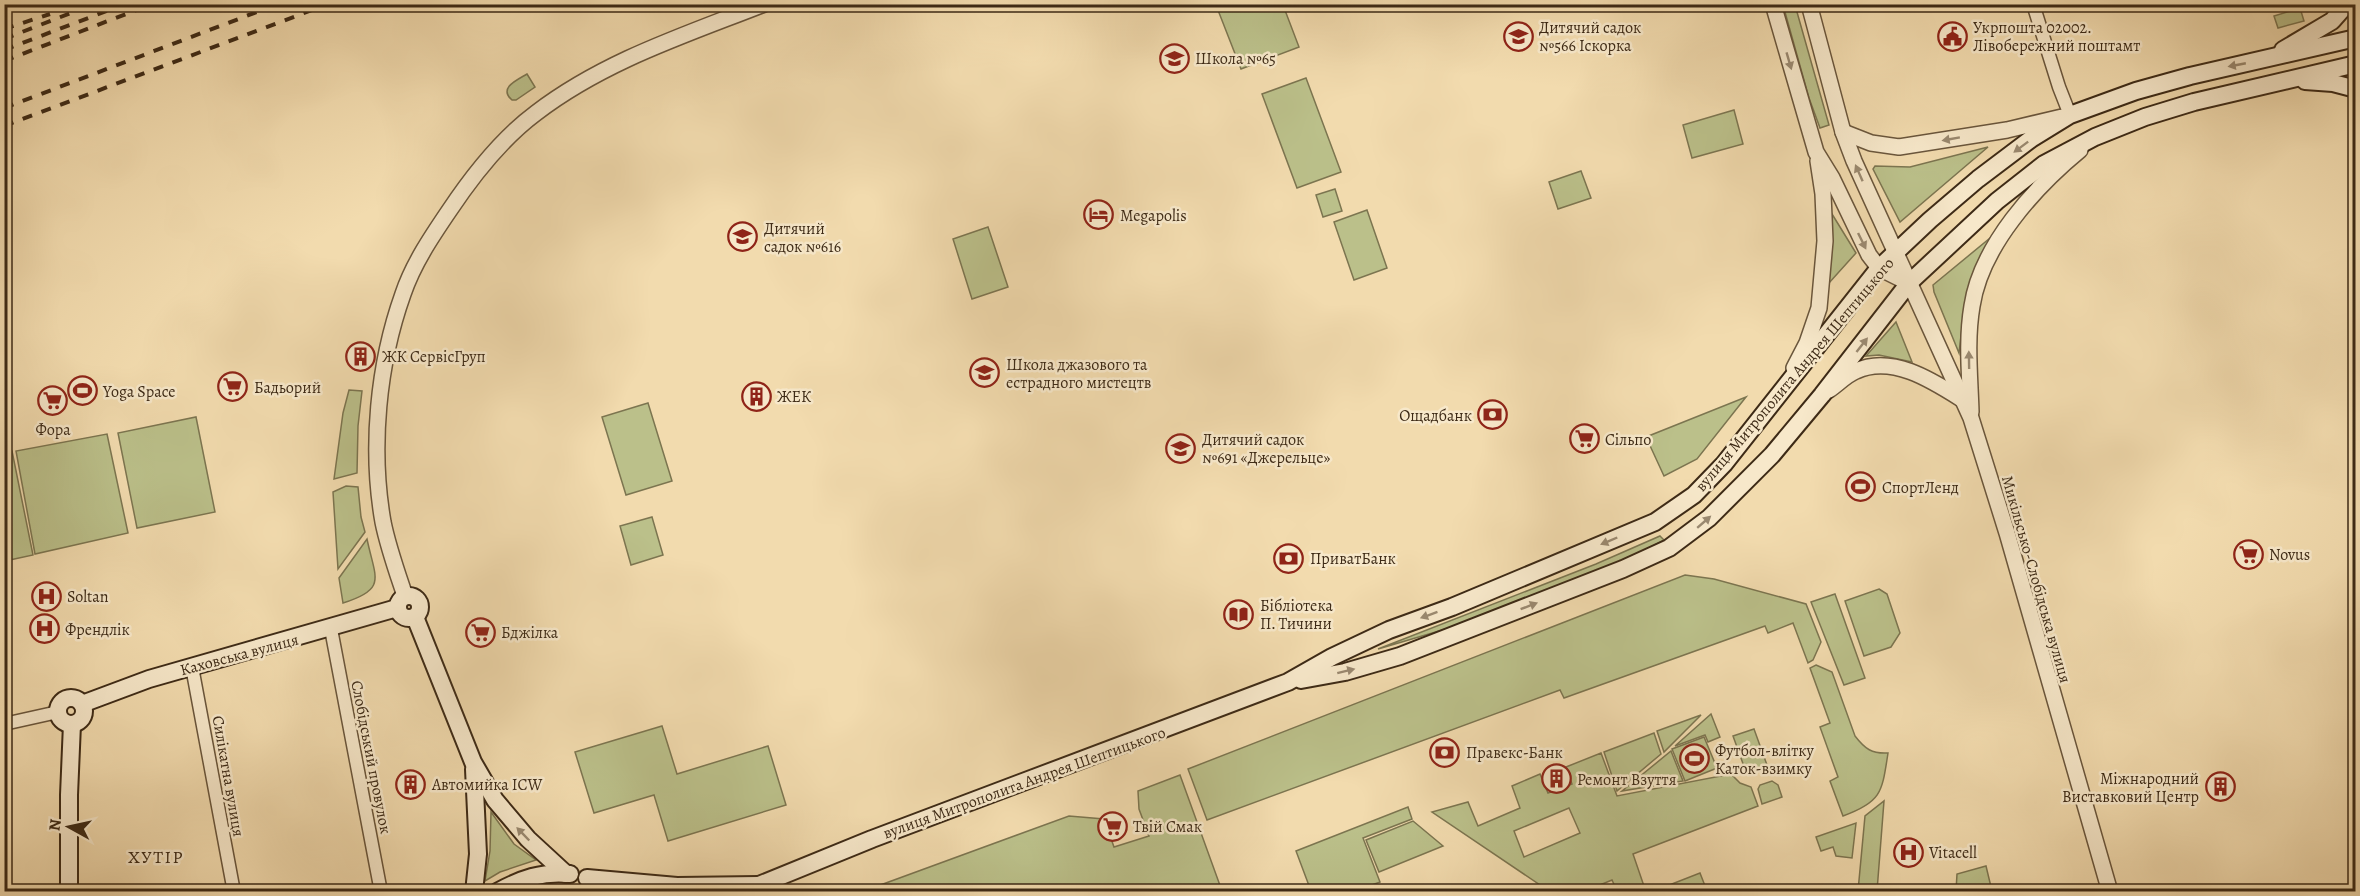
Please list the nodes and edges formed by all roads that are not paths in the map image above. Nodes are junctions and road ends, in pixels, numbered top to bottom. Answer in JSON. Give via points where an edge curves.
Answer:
{"nodes":[{"id":1,"x":764,"y":4,"type":"edge"},
{"id":2,"x":1773,"y":4,"type":"edge"},
{"id":3,"x":1809,"y":4,"type":"edge"},
{"id":4,"x":2033,"y":4,"type":"edge"},
{"id":5,"x":2347,"y":4,"type":"edge"},
{"id":6,"x":2355,"y":38,"type":"edge"},
{"id":7,"x":2270,"y":58,"type":"junction"},
{"id":8,"x":2355,"y":64,"type":"edge"},
{"id":9,"x":2289,"y":79,"type":"junction"},
{"id":10,"x":2355,"y":89,"type":"edge"},
{"id":11,"x":2070,"y":115,"type":"junction"},
{"id":12,"x":1843,"y":132,"type":"junction"},
{"id":13,"x":2095,"y":137,"type":"junction"},
{"id":14,"x":1816,"y":152,"type":"junction"},
{"id":15,"x":1896,"y":252,"type":"junction"},
{"id":16,"x":1879,"y":268,"type":"junction"},
{"id":17,"x":1909,"y":284,"type":"junction"},
{"id":18,"x":1784,"y":389,"type":"junction"},
{"id":19,"x":1822,"y":395,"type":"junction"},
{"id":20,"x":1963,"y":400,"type":"junction"},
{"id":21,"x":1971,"y":418,"type":"junction"},
{"id":22,"x":401,"y":602,"type":"junction"},
{"id":23,"x":331,"y":629,"type":"junction"},
{"id":24,"x":192,"y":667,"type":"junction"},
{"id":25,"x":1288,"y":682,"type":"junction"},
{"id":26,"x":82,"y":704,"type":"junction"},
{"id":27,"x":58,"y":712,"type":"junction"},
{"id":28,"x":4,"y":724,"type":"edge"},
{"id":29,"x":72,"y":724,"type":"junction"},
{"id":30,"x":473,"y":762,"type":"junction"},
{"id":31,"x":566,"y":874,"type":"junction"},
{"id":32,"x":587,"y":878,"type":"junction"},
{"id":33,"x":754,"y":888,"type":"edge"},
{"id":34,"x":69,"y":891,"type":"edge"},
{"id":35,"x":234,"y":891,"type":"edge"},
{"id":36,"x":381,"y":891,"type":"edge"},
{"id":37,"x":474,"y":891,"type":"edge"},
{"id":38,"x":497,"y":891,"type":"edge"},
{"id":39,"x":607,"y":891,"type":"edge"},
{"id":40,"x":2109,"y":891,"type":"edge"}],
"edges":[{"from":1,"to":22,"type":"street","via":[[638,53],[544,107],[511,134],[483,166],[432,237],[403,293],[386,360],[378,420],[383,523]]},
{"from":2,"to":14,"type":"street","one_way":true},
{"from":3,"to":12,"type":"street","name":"Микільсько-Слобідська вулиця"},
{"from":4,"to":11,"type":"street"},
{"from":5,"to":7,"type":"main road","via":[[2332,21]]},
{"from":6,"to":7,"type":"main road","name":"вулиця Митрополита Андрея Шептицького"},
{"from":7,"to":11,"type":"main road","name":"вулиця Митрополита Андрея Шептицького","one_way":true,"via":[[2147,88]]},
{"from":8,"to":9,"type":"main road","name":"вулиця Митрополита Андрея Шептицького"},
{"from":9,"to":10,"type":"main road"},
{"from":9,"to":13,"type":"main road","name":"вулиця Митрополита Андрея Шептицького","via":[[2194,102]]},
{"from":11,"to":12,"type":"street","one_way":true,"via":[[2007,130],[1899,147],[1871,143]]},
{"from":11,"to":15,"type":"main road","name":"вулиця Митрополита Андрея Шептицького","one_way":true,"via":[[1978,179]]},
{"from":15,"to":12,"type":"street","name":"Микільсько-Слобідська вулиця","one_way":true},
{"from":13,"to":17,"type":"main road","name":"вулиця Митрополита Андрея Шептицького","via":[[2044,164],[1997,201]]},
{"from":21,"to":13,"type":"street","one_way":true,"via":[[1972,305],[1986,261],[2050,174]]},
{"from":14,"to":16,"type":"street","one_way":true},
{"from":14,"to":18,"type":"street","via":[[1825,241],[1819,308]]},
{"from":15,"to":16,"type":"main road","name":"вулиця Митрополита Андрея Шептицького"},
{"from":15,"to":17,"type":"street","name":"Микільсько-Слобідська вулиця"},
{"from":16,"to":17,"type":"street"},
{"from":16,"to":18,"type":"main road","name":"вулиця Митрополита Андрея Шептицького"},
{"from":19,"to":17,"type":"main road","name":"вулиця Митрополита Андрея Шептицького","one_way":true},
{"from":17,"to":20,"type":"street","name":"Микільсько-Слобідська вулиця"},
{"from":18,"to":25,"type":"main road","name":"вулиця Митрополита Андрея Шептицького","one_way":true,"via":[[1694,495],[1655,522],[1389,630]]},
{"from":19,"to":20,"type":"street","via":[[1855,371],[1875,365],[1933,380]]},
{"from":25,"to":19,"type":"main road","name":"вулиця Митрополита Андрея Шептицького","one_way":true,"via":[[1345,672],[1400,656],[1669,548],[1717,511],[1772,455]]},
{"from":20,"to":21,"type":"street","name":"Микільсько-Слобідська вулиця"},
{"from":21,"to":40,"type":"street","name":"Микільсько-Слобідська вулиця"},
{"from":22,"to":23,"type":"main road","name":"Каховська вулиця"},
{"from":22,"to":30,"type":"main road","via":[[404,617],[415,617]]},
{"from":23,"to":24,"type":"main road","name":"Каховська вулиця"},
{"from":23,"to":36,"type":"street","name":"Слобідський провулок"},
{"from":24,"to":26,"type":"main road","name":"Каховська вулиця"},
{"from":24,"to":35,"type":"street","name":"Силікатна вулиця"},
{"from":25,"to":33,"type":"main road","name":"вулиця Митрополита Андрея Шептицького","via":[[882,835]]},
{"from":26,"to":27,"type":"main road","via":[[77,699],[67,699]]},
{"from":26,"to":29,"type":"main road","via":[[83,717]]},
{"from":27,"to":28,"type":"street"},
{"from":27,"to":29,"type":"main road","via":[[63,721]]},
{"from":29,"to":34,"type":"main road"},
{"from":31,"to":30,"type":"main road","one_way":true,"via":[[509,819]]},
{"from":30,"to":37,"type":"main road","via":[[478,843]]},
{"from":31,"to":32,"type":"main road","name":"вулиця Митрополита Андрея Шептицького"},
{"from":31,"to":38,"type":"main road","name":"вулиця Митрополита Андрея Шептицького","via":[[542,873]]},
{"from":32,"to":33,"type":"main road","name":"вулиця Митрополита Андрея Шептицького"},
{"from":32,"to":39,"type":"main road"}]}
